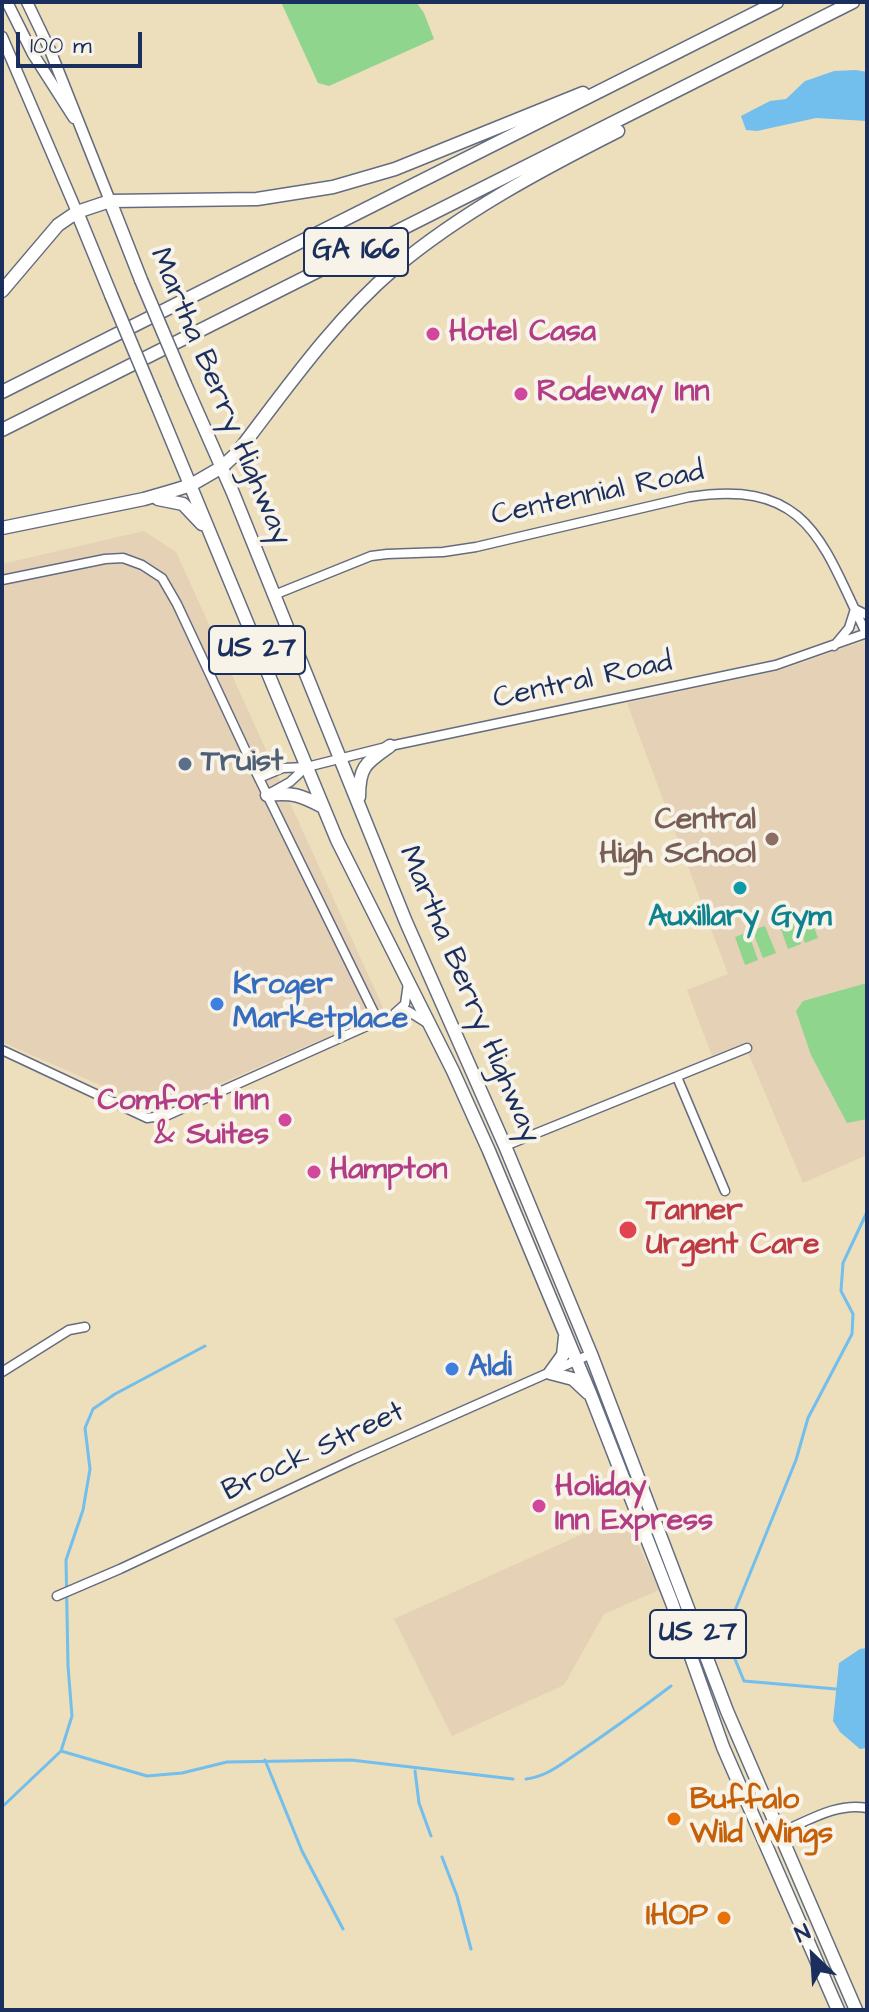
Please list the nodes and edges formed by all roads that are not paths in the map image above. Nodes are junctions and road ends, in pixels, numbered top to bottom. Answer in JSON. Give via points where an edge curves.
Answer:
{"nodes":[{"id":1,"x":7,"y":2,"type":"edge"},
{"id":2,"x":27,"y":2,"type":"edge"},
{"id":3,"x":777,"y":2,"type":"edge"},
{"id":4,"x":853,"y":2,"type":"edge"},
{"id":5,"x":2,"y":37,"type":"edge"},
{"id":6,"x":710,"y":75,"type":"junction"},
{"id":7,"x":631,"y":76,"type":"junction"},
{"id":8,"x":82,"y":130,"type":"junction"},
{"id":9,"x":110,"y":201,"type":"junction"},
{"id":10,"x":77,"y":212,"type":"junction"},
{"id":11,"x":2,"y":291,"type":"edge"},
{"id":12,"x":2,"y":392,"type":"edge"},
{"id":13,"x":2,"y":430,"type":"edge"},
{"id":14,"x":222,"y":467,"type":"junction"},
{"id":15,"x":191,"y":485,"type":"junction"},
{"id":16,"x":144,"y":499,"type":"junction"},
{"id":17,"x":2,"y":528,"type":"edge"},
{"id":18,"x":209,"y":532,"type":"junction"},
{"id":19,"x":2,"y":580,"type":"edge"},
{"id":20,"x":274,"y":595,"type":"junction"},
{"id":21,"x":855,"y":609,"type":"junction"},
{"id":22,"x":867,"y":615,"type":"edge"},
{"id":23,"x":867,"y":633,"type":"edge"},
{"id":24,"x":833,"y":647,"type":"junction"},
{"id":25,"x":390,"y":746,"type":"junction"},
{"id":26,"x":339,"y":757,"type":"junction"},
{"id":27,"x":307,"y":767,"type":"junction"},
{"id":28,"x":259,"y":778,"type":"junction"},
{"id":29,"x":267,"y":795,"type":"junction"},
{"id":30,"x":359,"y":804,"type":"junction"},
{"id":31,"x":323,"y":807,"type":"junction"},
{"id":32,"x":408,"y":982,"type":"junction"},
{"id":33,"x":395,"y":1014,"type":"junction"},
{"id":34,"x":378,"y":1021,"type":"junction"},
{"id":35,"x":429,"y":1025,"type":"junction"},
{"id":36,"x":747,"y":1048,"type":"dead end"},
{"id":37,"x":2,"y":1050,"type":"edge"},
{"id":38,"x":677,"y":1077,"type":"junction"},
{"id":39,"x":505,"y":1146,"type":"junction"},
{"id":40,"x":489,"y":1151,"type":"junction"},
{"id":41,"x":725,"y":1191,"type":"dead end"},
{"id":42,"x":85,"y":1327,"type":"dead end"},
{"id":43,"x":566,"y":1333,"type":"junction"},
{"id":44,"x":591,"y":1354,"type":"junction"},
{"id":45,"x":577,"y":1361,"type":"junction"},
{"id":46,"x":2,"y":1372,"type":"edge"},
{"id":47,"x":550,"y":1373,"type":"junction"},
{"id":48,"x":592,"y":1397,"type":"junction"},
{"id":49,"x":57,"y":1596,"type":"dead end"},
{"id":50,"x":867,"y":1808,"type":"edge"},
{"id":51,"x":779,"y":1835,"type":"junction"},
{"id":52,"x":762,"y":1839,"type":"junction"},
{"id":53,"x":838,"y":2010,"type":"edge"},
{"id":54,"x":856,"y":2010,"type":"edge"}],
"edges":[{"from":1,"to":8,"type":"main road","via":[[39,65]]},
{"from":2,"to":8,"type":"main road","name":"Martha Berry Highway","number":"US 27"},
{"from":3,"to":7,"type":"highway"},
{"from":4,"to":6,"type":"highway"},
{"from":5,"to":10,"type":"main road","name":"Martha Berry Highway","number":"US 27"},
{"from":6,"to":13,"type":"highway","number":"GA 166"},
{"from":6,"to":14,"type":"highway","via":[[665,106],[486,204],[395,268],[328,334]]},
{"from":7,"to":9,"type":"highway","via":[[395,169],[343,184],[257,199]]},
{"from":7,"to":12,"type":"highway","number":"GA 166"},
{"from":8,"to":9,"type":"main road","name":"Martha Berry Highway","number":"US 27"},
{"from":9,"to":10,"type":"highway"},
{"from":9,"to":14,"type":"highway","name":"Martha Berry Highway","number":"US 27","bridge":true},
{"from":10,"to":11,"type":"highway","via":[[58,225]]},
{"from":10,"to":15,"type":"highway","name":"Martha Berry Highway","number":"US 27","bridge":true},
{"from":14,"to":15,"type":"highway"},
{"from":14,"to":20,"type":"highway","name":"Martha Berry Highway","number":"US 27"},
{"from":15,"to":16,"type":"highway"},
{"from":15,"to":18,"type":"highway","name":"Martha Berry Highway","number":"US 27"},
{"from":16,"to":17,"type":"highway"},
{"from":16,"to":18,"type":"highway","via":[[183,504]]},
{"from":18,"to":27,"type":"highway","name":"Martha Berry Highway","number":"US 27"},
{"from":19,"to":28,"type":"street","via":[[123,558],[162,578]]},
{"from":20,"to":21,"type":"street","name":"Centennial Road","via":[[371,556],[443,552],[689,497],[737,493],[761,496],[808,524],[827,549]]},
{"from":20,"to":26,"type":"highway","name":"Martha Berry Highway","number":"US 27"},
{"from":21,"to":22,"type":"street"},
{"from":21,"to":23,"type":"street","name":"Centennial Road"},
{"from":21,"to":24,"type":"street","via":[[849,628]]},
{"from":23,"to":24,"type":"street","name":"Central Road"},
{"from":24,"to":25,"type":"street","name":"Central Road","via":[[776,665]]},
{"from":25,"to":26,"type":"street","name":"Central Road"},
{"from":25,"to":30,"type":"highway","via":[[361,771]]},
{"from":26,"to":27,"type":"street","name":"Central Road"},
{"from":26,"to":30,"type":"highway","name":"Martha Berry Highway","number":"US 27"},
{"from":27,"to":28,"type":"street","name":"Central Road","via":[[283,768]]},
{"from":27,"to":29,"type":"street","name":"Central Road"},
{"from":27,"to":31,"type":"highway","name":"Martha Berry Highway","number":"US 27"},
{"from":28,"to":29,"type":"street"},
{"from":29,"to":31,"type":"highway","via":[[288,792]]},
{"from":29,"to":34,"type":"street"},
{"from":30,"to":39,"type":"highway","name":"Martha Berry Highway","number":"US 27"},
{"from":31,"to":32,"type":"highway","name":"Martha Berry Highway","number":"US 27"},
{"from":32,"to":33,"type":"street","via":[[405,1004]]},
{"from":32,"to":35,"type":"highway","name":"Martha Berry Highway","number":"US 27"},
{"from":33,"to":34,"type":"street"},
{"from":33,"to":35,"type":"street","via":[[408,1011]]},
{"from":34,"to":37,"type":"street","via":[[168,1115],[147,1118]]},
{"from":35,"to":40,"type":"highway","name":"Martha Berry Highway","number":"US 27"},
{"from":36,"to":38,"type":"street"},
{"from":38,"to":39,"type":"street"},
{"from":38,"to":41,"type":"street"},
{"from":39,"to":40,"type":"highway"},
{"from":39,"to":44,"type":"highway","name":"Martha Berry Highway","number":"US 27"},
{"from":40,"to":43,"type":"highway","name":"Martha Berry Highway","number":"US 27"},
{"from":42,"to":46,"type":"street","via":[[69,1330]]},
{"from":43,"to":45,"type":"highway","name":"Martha Berry Highway","number":"US 27"},
{"from":43,"to":47,"type":"highway","via":[[563,1355]]},
{"from":44,"to":45,"type":"street","name":"Brock Street"},
{"from":44,"to":51,"type":"highway","name":"Martha Berry Highway","number":"US 27"},
{"from":45,"to":47,"type":"street","name":"Brock Street"},
{"from":45,"to":48,"type":"highway","name":"Martha Berry Highway","number":"US 27"},
{"from":47,"to":48,"type":"highway","via":[[573,1379]]},
{"from":47,"to":49,"type":"street","name":"Brock Street"},
{"from":48,"to":52,"type":"highway","name":"Martha Berry Highway","number":"US 27"},
{"from":50,"to":51,"type":"street","via":[[836,1810]]},
{"from":51,"to":52,"type":"street"},
{"from":51,"to":54,"type":"highway","name":"Martha Berry Highway","number":"US 27"},
{"from":52,"to":53,"type":"highway","name":"Martha Berry Highway","number":"US 27"}]}
